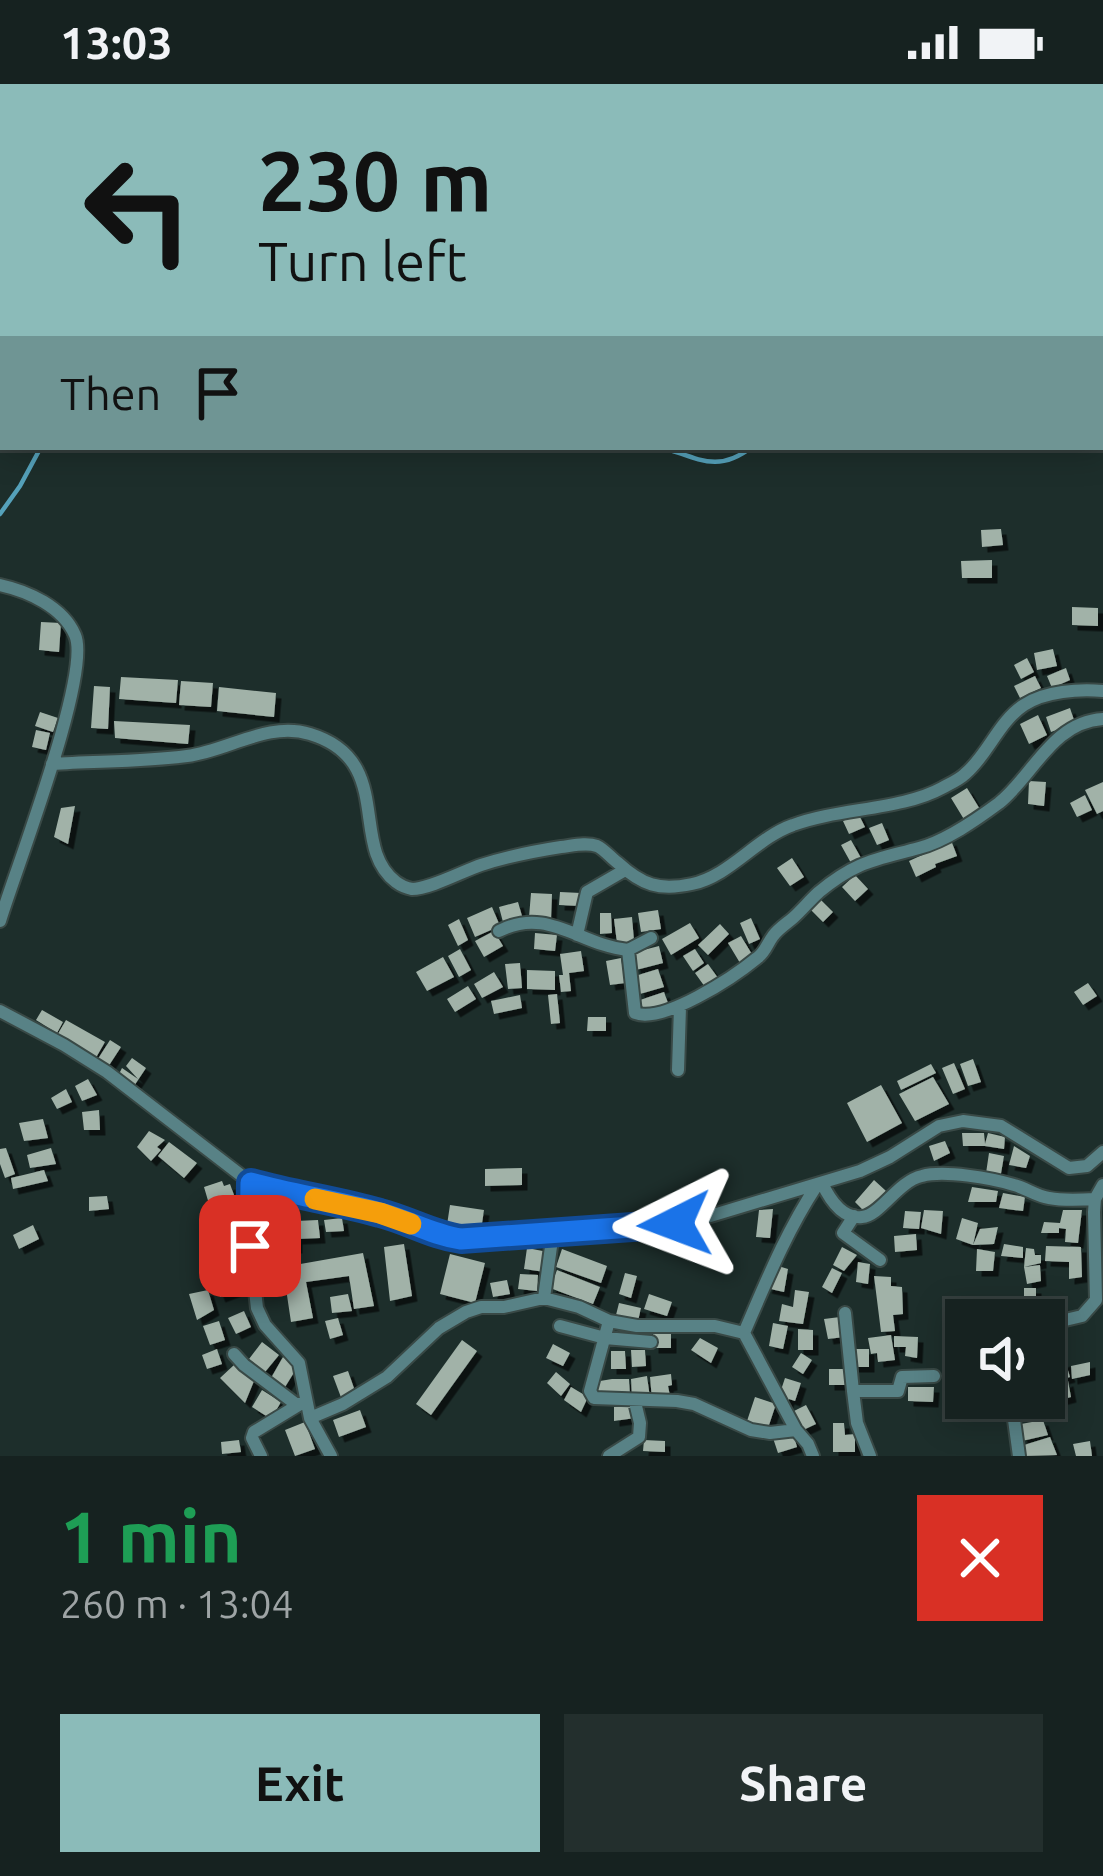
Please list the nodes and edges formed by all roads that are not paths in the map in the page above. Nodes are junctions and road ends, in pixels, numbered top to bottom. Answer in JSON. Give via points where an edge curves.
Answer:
{"nodes":[{"id":1,"x":0,"y":585,"type":"edge"},
{"id":2,"x":1103,"y":691,"type":"edge"},
{"id":3,"x":1103,"y":719,"type":"edge"},
{"id":4,"x":52,"y":764,"type":"junction"},
{"id":5,"x":625,"y":871,"type":"junction"},
{"id":6,"x":0,"y":921,"type":"edge"},
{"id":7,"x":499,"y":931,"type":"dead end"},
{"id":8,"x":577,"y":935,"type":"junction"},
{"id":9,"x":650,"y":938,"type":"dead end"},
{"id":10,"x":628,"y":950,"type":"junction"},
{"id":11,"x":680,"y":1007,"type":"junction"},
{"id":12,"x":0,"y":1011,"type":"edge"},
{"id":13,"x":679,"y":1070,"type":"dead end"},
{"id":14,"x":1103,"y":1152,"type":"edge"},
{"id":15,"x":251,"y":1183,"type":"junction"},
{"id":16,"x":820,"y":1184,"type":"junction"},
{"id":17,"x":1103,"y":1185,"type":"edge"},
{"id":18,"x":1095,"y":1199,"type":"junction"},
{"id":19,"x":854,"y":1216,"type":"junction"},
{"id":20,"x":553,"y":1232,"type":"junction"},
{"id":21,"x":880,"y":1260,"type":"dead end"},
{"id":22,"x":544,"y":1298,"type":"junction"},
{"id":23,"x":1100,"y":1300,"type":"edge"},
{"id":24,"x":845,"y":1313,"type":"dead end"},
{"id":25,"x":1065,"y":1320,"type":"edge"},
{"id":26,"x":610,"y":1321,"type":"junction"},
{"id":27,"x":560,"y":1326,"type":"dead end"},
{"id":28,"x":744,"y":1334,"type":"junction"},
{"id":29,"x":605,"y":1338,"type":"junction"},
{"id":30,"x":651,"y":1342,"type":"dead end"},
{"id":31,"x":234,"y":1354,"type":"dead end"},
{"id":32,"x":934,"y":1376,"type":"dead end"},
{"id":33,"x":853,"y":1391,"type":"junction"},
{"id":34,"x":635,"y":1402,"type":"junction"},
{"id":35,"x":301,"y":1403,"type":"junction"},
{"id":36,"x":310,"y":1418,"type":"junction"},
{"id":37,"x":1015,"y":1419,"type":"edge"},
{"id":38,"x":796,"y":1430,"type":"junction"},
{"id":39,"x":261,"y":1456,"type":"edge"},
{"id":40,"x":331,"y":1456,"type":"edge"},
{"id":41,"x":609,"y":1456,"type":"edge"},
{"id":42,"x":813,"y":1456,"type":"edge"},
{"id":43,"x":869,"y":1456,"type":"edge"},
{"id":44,"x":1019,"y":1456,"type":"edge"}],
"edges":[{"from":1,"to":4,"type":"street","via":[[62,616],[78,644]]},
{"from":2,"to":5,"type":"street","via":[[1028,703],[965,774],[936,792],[793,825],[704,880],[650,885]]},
{"from":3,"to":11,"type":"street","via":[[1056,740],[975,820],[852,868],[774,934],[761,956]]},
{"from":4,"to":5,"type":"street","via":[[189,756],[291,729],[332,743],[352,761],[377,854],[404,886],[580,845],[599,847]]},
{"from":4,"to":6,"type":"street"},
{"from":5,"to":8,"type":"street","via":[[587,892]]},
{"from":7,"to":8,"type":"street","via":[[528,921]]},
{"from":8,"to":10,"type":"street"},
{"from":9,"to":10,"type":"street"},
{"from":10,"to":11,"type":"street","via":[[635,1013]]},
{"from":11,"to":13,"type":"street"},
{"from":12,"to":15,"type":"street","via":[[107,1072]]},
{"from":14,"to":16,"type":"street","via":[[1069,1168],[1000,1126],[963,1120]]},
{"from":15,"to":20,"type":"street","via":[[446,1237]]},
{"from":15,"to":35,"type":"street","via":[[257,1308],[299,1363]]},
{"from":16,"to":19,"type":"street"},
{"from":16,"to":20,"type":"street","via":[[687,1223]]},
{"from":16,"to":28,"type":"street","via":[[775,1257]]},
{"from":17,"to":18,"type":"street"},
{"from":18,"to":19,"type":"street","via":[[923,1175],[868,1216]]},
{"from":18,"to":23,"type":"street"},
{"from":19,"to":21,"type":"street","via":[[843,1233]]},
{"from":20,"to":22,"type":"street"},
{"from":22,"to":26,"type":"street"},
{"from":22,"to":36,"type":"street","via":[[466,1312],[376,1385]]},
{"from":23,"to":25,"type":"street"},
{"from":24,"to":33,"type":"street"},
{"from":26,"to":28,"type":"street"},
{"from":26,"to":29,"type":"street"},
{"from":27,"to":29,"type":"street"},
{"from":28,"to":38,"type":"street"},
{"from":29,"to":30,"type":"street"},
{"from":29,"to":34,"type":"street","via":[[591,1396]]},
{"from":31,"to":35,"type":"street"},
{"from":32,"to":33,"type":"street","via":[[901,1377],[897,1391]]},
{"from":33,"to":43,"type":"street"},
{"from":34,"to":38,"type":"street","via":[[677,1401],[751,1430]]},
{"from":34,"to":41,"type":"street","via":[[639,1437]]},
{"from":35,"to":36,"type":"street"},
{"from":35,"to":39,"type":"street","via":[[254,1432]]},
{"from":36,"to":40,"type":"street"},
{"from":37,"to":44,"type":"street"},
{"from":38,"to":42,"type":"street"}]}
